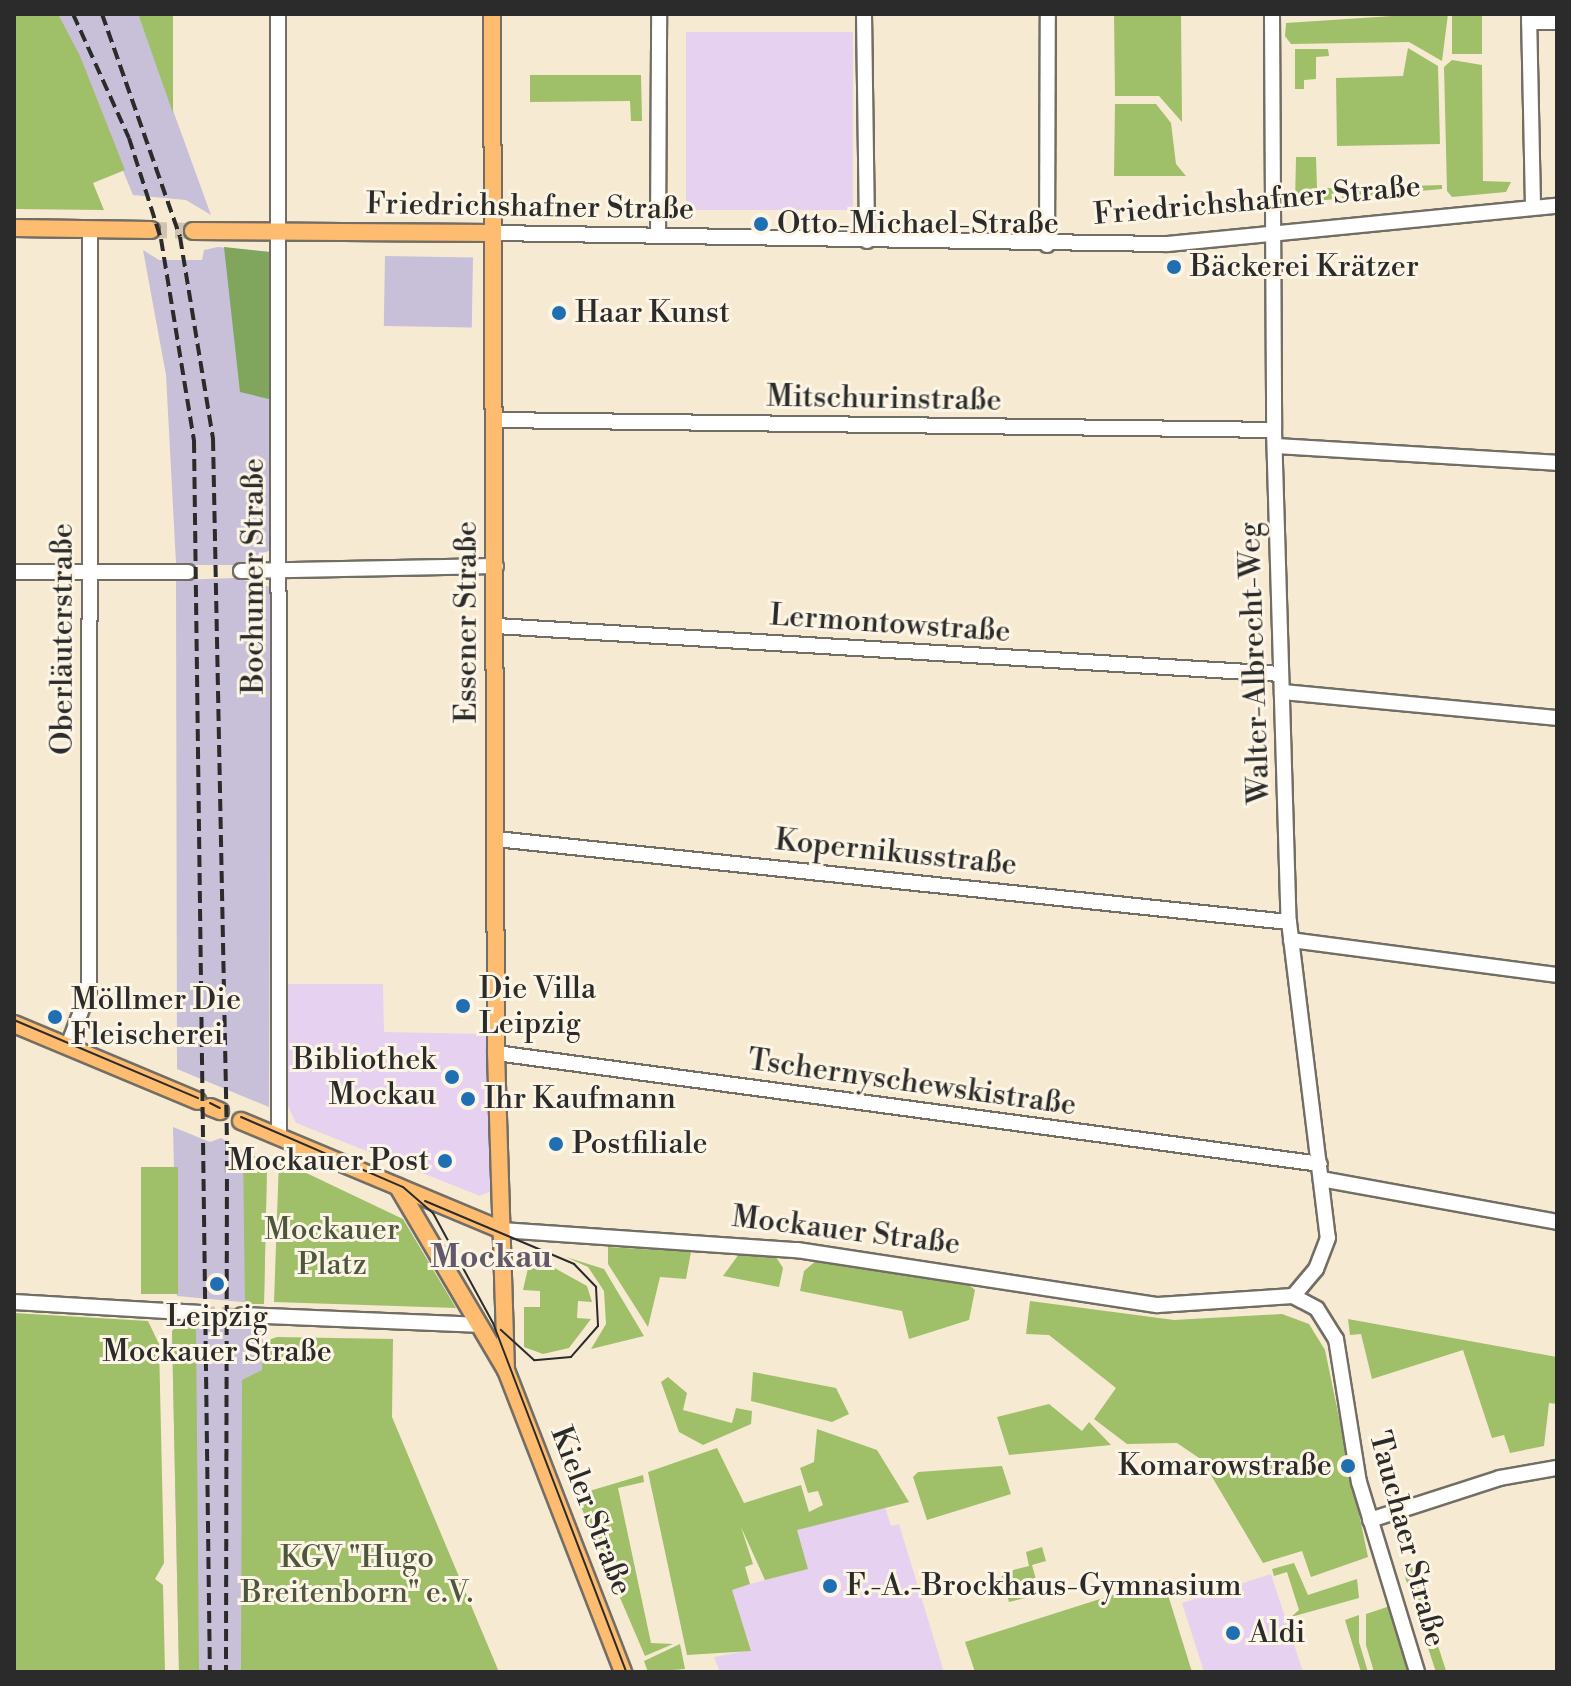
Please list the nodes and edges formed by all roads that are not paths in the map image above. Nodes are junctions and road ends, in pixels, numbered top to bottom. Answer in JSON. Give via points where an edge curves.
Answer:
{"nodes":[{"id":1,"x":278,"y":14,"type":"edge"},
{"id":2,"x":492,"y":14,"type":"edge"},
{"id":3,"x":659,"y":14,"type":"edge"},
{"id":4,"x":864,"y":14,"type":"edge"},
{"id":5,"x":1048,"y":14,"type":"edge"},
{"id":6,"x":1272,"y":14,"type":"edge"},
{"id":7,"x":1529,"y":18,"type":"edge"},
{"id":8,"x":1557,"y":22,"type":"edge"},
{"id":9,"x":1557,"y":206,"type":"edge"},
{"id":10,"x":1533,"y":207,"type":"junction"},
{"id":11,"x":14,"y":228,"type":"edge"},
{"id":12,"x":90,"y":229,"type":"junction"},
{"id":13,"x":151,"y":230,"type":"tunnel mouth"},
{"id":14,"x":193,"y":231,"type":"tunnel mouth"},
{"id":15,"x":281,"y":231,"type":"junction"},
{"id":16,"x":493,"y":233,"type":"junction"},
{"id":17,"x":1271,"y":233,"type":"junction"},
{"id":18,"x":658,"y":236,"type":"junction"},
{"id":19,"x":867,"y":241,"type":"junction"},
{"id":20,"x":1047,"y":245,"type":"junction"},
{"id":21,"x":494,"y":420,"type":"junction"},
{"id":22,"x":1274,"y":430,"type":"junction"},
{"id":23,"x":1275,"y":446,"type":"junction"},
{"id":24,"x":1557,"y":463,"type":"edge"},
{"id":25,"x":496,"y":566,"type":"junction"},
{"id":26,"x":241,"y":571,"type":"dead end"},
{"id":27,"x":280,"y":571,"type":"junction"},
{"id":28,"x":14,"y":572,"type":"edge"},
{"id":29,"x":88,"y":572,"type":"junction"},
{"id":30,"x":188,"y":572,"type":"dead end"},
{"id":31,"x":496,"y":626,"type":"junction"},
{"id":32,"x":1281,"y":674,"type":"junction"},
{"id":33,"x":1282,"y":692,"type":"junction"},
{"id":34,"x":1557,"y":718,"type":"edge"},
{"id":35,"x":496,"y":839,"type":"junction"},
{"id":36,"x":1289,"y":922,"type":"junction"},
{"id":37,"x":1291,"y":940,"type":"junction"},
{"id":38,"x":1557,"y":975,"type":"edge"},
{"id":39,"x":14,"y":1024,"type":"edge"},
{"id":40,"x":68,"y":1046,"type":"junction"},
{"id":41,"x":496,"y":1053,"type":"junction"},
{"id":42,"x":209,"y":1106,"type":"dead end"},
{"id":43,"x":241,"y":1121,"type":"dead end"},
{"id":44,"x":279,"y":1137,"type":"junction"},
{"id":45,"x":1321,"y":1171,"type":"junction"},
{"id":46,"x":402,"y":1192,"type":"junction"},
{"id":47,"x":1557,"y":1222,"type":"edge"},
{"id":48,"x":501,"y":1230,"type":"junction"},
{"id":49,"x":1293,"y":1296,"type":"junction"},
{"id":50,"x":14,"y":1302,"type":"edge"},
{"id":51,"x":201,"y":1313,"type":"tunnel mouth"},
{"id":52,"x":242,"y":1315,"type":"tunnel mouth"},
{"id":53,"x":477,"y":1325,"type":"junction"},
{"id":54,"x":506,"y":1370,"type":"junction"},
{"id":55,"x":1557,"y":1468,"type":"edge"},
{"id":56,"x":1370,"y":1520,"type":"junction"},
{"id":57,"x":623,"y":1672,"type":"edge"},
{"id":58,"x":1417,"y":1672,"type":"edge"}],
"edges":[{"from":1,"to":15,"type":"street","name":"Bochumer Straße"},
{"from":2,"to":16,"type":"main road","name":"Essener Straße"},
{"from":3,"to":18,"type":"street"},
{"from":4,"to":19,"type":"street"},
{"from":5,"to":20,"type":"street"},
{"from":6,"to":17,"type":"street","name":"Walter-Albrecht-Weg"},
{"from":7,"to":8,"type":"street"},
{"from":7,"to":10,"type":"street"},
{"from":9,"to":10,"type":"street","name":"Friedrichshafner Straße"},
{"from":10,"to":17,"type":"street","name":"Friedrichshafner Straße"},
{"from":11,"to":12,"type":"main road"},
{"from":12,"to":13,"type":"main road"},
{"from":12,"to":29,"type":"street","name":"Oberläuterstraße"},
{"from":14,"to":15,"type":"main road","name":"Friedrichshafner Straße"},
{"from":15,"to":16,"type":"main road","name":"Friedrichshafner Straße"},
{"from":15,"to":27,"type":"street","name":"Bochumer Straße"},
{"from":16,"to":18,"type":"street","name":"Friedrichshafner Straße"},
{"from":16,"to":21,"type":"main road","name":"Essener Straße"},
{"from":17,"to":20,"type":"street","name":"Friedrichshafner Straße"},
{"from":17,"to":22,"type":"street","name":"Walter-Albrecht-Weg"},
{"from":18,"to":19,"type":"street","name":"Friedrichshafner Straße"},
{"from":19,"to":20,"type":"street","name":"Friedrichshafner Straße"},
{"from":21,"to":22,"type":"street","name":"Mitschurinstraße"},
{"from":21,"to":25,"type":"main road","name":"Essener Straße"},
{"from":22,"to":23,"type":"street","name":"Walter-Albrecht-Weg"},
{"from":23,"to":24,"type":"street"},
{"from":23,"to":32,"type":"street","name":"Walter-Albrecht-Weg"},
{"from":25,"to":27,"type":"street"},
{"from":25,"to":31,"type":"main road","name":"Essener Straße"},
{"from":26,"to":27,"type":"street"},
{"from":27,"to":44,"type":"street","name":"Bochumer Straße"},
{"from":28,"to":29,"type":"street"},
{"from":29,"to":30,"type":"street"},
{"from":29,"to":40,"type":"street","name":"Oberläuterstraße","via":[[89,990]]},
{"from":31,"to":32,"type":"street","name":"Lermontowstraße"},
{"from":31,"to":35,"type":"main road","name":"Essener Straße"},
{"from":32,"to":33,"type":"street","name":"Walter-Albrecht-Weg"},
{"from":33,"to":34,"type":"street"},
{"from":33,"to":36,"type":"street","name":"Walter-Albrecht-Weg"},
{"from":35,"to":36,"type":"street","name":"Kopernikusstraße"},
{"from":35,"to":41,"type":"main road","name":"Essener Straße"},
{"from":36,"to":37,"type":"street","name":"Walter-Albrecht-Weg"},
{"from":37,"to":38,"type":"street"},
{"from":37,"to":45,"type":"street","name":"Walter-Albrecht-Weg"},
{"from":39,"to":40,"type":"main road"},
{"from":40,"to":42,"type":"main road"},
{"from":41,"to":45,"type":"street","name":"Tschernyschewskistraße"},
{"from":41,"to":48,"type":"main road","name":"Essener Straße"},
{"from":43,"to":44,"type":"main road","name":"Mockauer Straße"},
{"from":44,"to":46,"type":"main road","name":"Mockauer Straße"},
{"from":45,"to":47,"type":"street","name":"Tschernyschewskistraße"},
{"from":45,"to":49,"type":"street","name":"Walter-Albrecht-Weg","via":[[1328,1238],[1316,1269]]},
{"from":46,"to":48,"type":"main road","name":"Mockauer Straße"},
{"from":46,"to":53,"type":"main road","name":"Kieler Straße"},
{"from":48,"to":49,"type":"street","name":"Mockauer Straße","via":[[797,1250],[1158,1305]]},
{"from":48,"to":54,"type":"main road","name":"Kieler Straße"},
{"from":49,"to":56,"type":"street","name":"Tauchaer Straße","via":[[1317,1309],[1336,1339]]},
{"from":50,"to":51,"type":"street"},
{"from":52,"to":53,"type":"street"},
{"from":53,"to":54,"type":"main road","name":"Kieler Straße"},
{"from":54,"to":57,"type":"main road","name":"Kieler Straße"},
{"from":55,"to":56,"type":"street","via":[[1500,1478]]},
{"from":56,"to":58,"type":"street","name":"Tauchaer Straße"}]}
